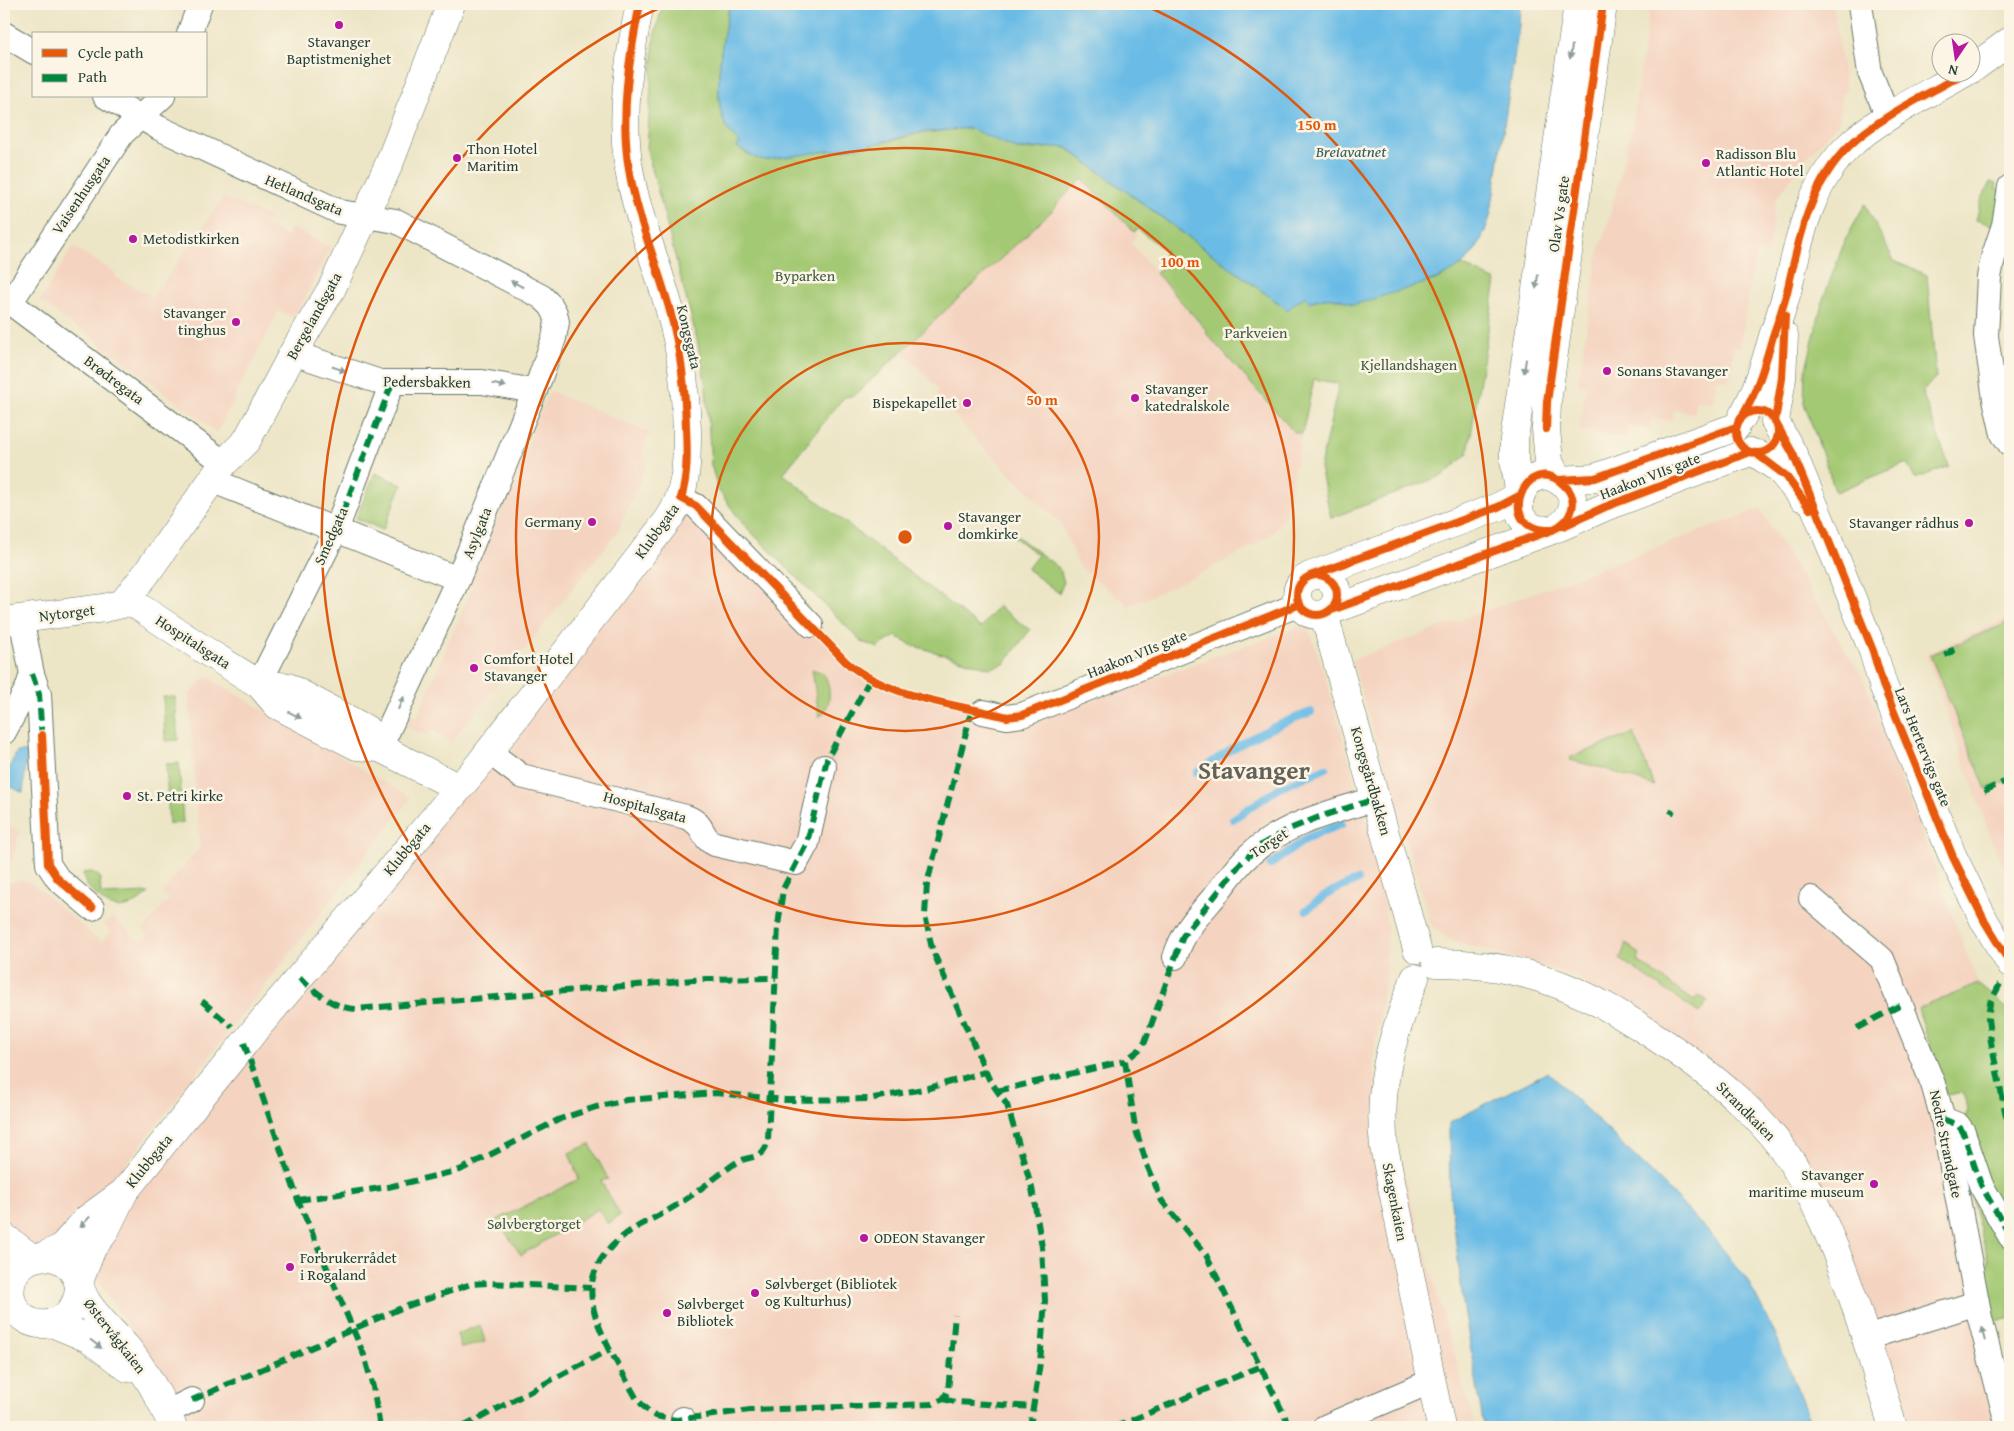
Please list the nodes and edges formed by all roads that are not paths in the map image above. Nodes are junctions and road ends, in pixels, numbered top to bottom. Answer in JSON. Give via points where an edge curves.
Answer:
{"nodes":[{"id":1,"x":200,"y":4,"type":"edge"},
{"id":2,"x":451,"y":4,"type":"edge"},
{"id":3,"x":640,"y":4,"type":"edge"},
{"id":4,"x":1578,"y":4,"type":"edge"},
{"id":5,"x":1603,"y":4,"type":"edge"},
{"id":6,"x":1860,"y":4,"type":"edge"},
{"id":7,"x":190,"y":32,"type":"edge"},
{"id":8,"x":4,"y":34,"type":"edge"},
{"id":9,"x":2010,"y":41,"type":"edge"},
{"id":10,"x":32,"y":51,"type":"edge"},
{"id":11,"x":2010,"y":54,"type":"edge"},
{"id":12,"x":1982,"y":61,"type":"edge"},
{"id":13,"x":1982,"y":65,"type":"edge"},
{"id":14,"x":1950,"y":82,"type":"edge"},
{"id":15,"x":108,"y":98,"type":"edge"},
{"id":16,"x":161,"y":98,"type":"edge"},
{"id":17,"x":139,"y":118,"type":"junction"},
{"id":18,"x":1888,"y":118,"type":"junction"},
{"id":19,"x":2007,"y":176,"type":"edge"},
{"id":20,"x":364,"y":216,"type":"junction"},
{"id":21,"x":1786,"y":295,"type":"junction"},
{"id":22,"x":7,"y":301,"type":"edge"},
{"id":23,"x":555,"y":312,"type":"joint"},
{"id":24,"x":293,"y":353,"type":"junction"},
{"id":25,"x":392,"y":383,"type":"junction"},
{"id":26,"x":535,"y":391,"type":"junction"},
{"id":27,"x":1739,"y":422,"type":"junction"},
{"id":28,"x":1777,"y":424,"type":"junction"},
{"id":29,"x":2010,"y":444,"type":"edge"},
{"id":30,"x":1753,"y":453,"type":"junction"},
{"id":31,"x":218,"y":471,"type":"junction"},
{"id":32,"x":1559,"y":479,"type":"junction"},
{"id":33,"x":1520,"y":496,"type":"junction"},
{"id":34,"x":681,"y":498,"type":"junction"},
{"id":35,"x":1556,"y":529,"type":"junction"},
{"id":36,"x":336,"y":530,"type":"junction"},
{"id":37,"x":1826,"y":534,"type":"junction"},
{"id":38,"x":1310,"y":576,"type":"junction"},
{"id":39,"x":458,"y":579,"type":"junction"},
{"id":40,"x":127,"y":599,"type":"junction"},
{"id":41,"x":1318,"y":609,"type":"junction"},
{"id":42,"x":12,"y":620,"type":"edge"},
{"id":43,"x":812,"y":625,"type":"dead end"},
{"id":44,"x":32,"y":674,"type":"junction"},
{"id":45,"x":259,"y":684,"type":"junction"},
{"id":46,"x":983,"y":712,"type":"dead end"},
{"id":47,"x":4,"y":732,"type":"edge"},
{"id":48,"x":380,"y":748,"type":"junction"},
{"id":49,"x":489,"y":752,"type":"junction"},
{"id":50,"x":824,"y":767,"type":"dead end"},
{"id":51,"x":459,"y":788,"type":"junction"},
{"id":52,"x":1376,"y":799,"type":"junction"},
{"id":53,"x":1811,"y":898,"type":"dead end"},
{"id":54,"x":92,"y":908,"type":"dead end"},
{"id":55,"x":1175,"y":957,"type":"dead end"},
{"id":56,"x":1423,"y":963,"type":"junction"},
{"id":57,"x":2010,"y":964,"type":"edge"},
{"id":58,"x":1943,"y":1119,"type":"junction"},
{"id":59,"x":124,"y":1192,"type":"junction"},
{"id":60,"x":2010,"y":1236,"type":"edge"},
{"id":61,"x":4,"y":1237,"type":"edge"},
{"id":62,"x":38,"y":1257,"type":"junction"},
{"id":63,"x":7,"y":1284,"type":"edge"},
{"id":64,"x":79,"y":1284,"type":"junction"},
{"id":65,"x":1977,"y":1303,"type":"junction"},
{"id":66,"x":52,"y":1324,"type":"junction"},
{"id":67,"x":1866,"y":1338,"type":"junction"},
{"id":68,"x":1432,"y":1381,"type":"junction"},
{"id":69,"x":192,"y":1400,"type":"dead end"},
{"id":70,"x":170,"y":1419,"type":"edge"},
{"id":71,"x":1325,"y":1427,"type":"edge"},
{"id":72,"x":1441,"y":1427,"type":"edge"},
{"id":73,"x":1893,"y":1427,"type":"edge"},
{"id":74,"x":2008,"y":1427,"type":"edge"}],
"edges":[{"from":1,"to":7,"type":"street"},
{"from":2,"to":20,"type":"street","name":"Bergelandsgata"},
{"from":3,"to":34,"type":"street","name":"Kongsgata","via":[[626,104],[627,151],[633,187],[670,309],[683,368],[687,447]]},
{"from":4,"to":33,"type":"street","name":"Olav Vs gate","one_way":true,"via":[[1514,439]]},
{"from":5,"to":32,"type":"street","name":"Olav Vs gate","via":[[1547,402],[1549,462]]},
{"from":6,"to":18,"type":"street","via":[[1870,73]]},
{"from":8,"to":10,"type":"street"},
{"from":9,"to":12,"type":"street"},
{"from":11,"to":13,"type":"street"},
{"from":14,"to":18,"type":"street"},
{"from":15,"to":17,"type":"street","name":"Hetlandsgata"},
{"from":16,"to":17,"type":"street","name":"Vaisenhusgata"},
{"from":17,"to":20,"type":"street","name":"Hetlandsgata","via":[[340,212]]},
{"from":17,"to":22,"type":"street","name":"Vaisenhusgata","via":[[122,134]]},
{"from":18,"to":21,"type":"street","via":[[1850,145],[1822,183],[1798,241]]},
{"from":19,"to":29,"type":"street","via":[[2004,225],[1989,277],[1986,336],[1995,399],[2003,434]]},
{"from":23,"to":20,"type":"street","name":"Hetlandsgata","one_way":true,"via":[[542,297],[396,221]]},
{"from":20,"to":24,"type":"street","name":"Bergelandsgata","via":[[332,288]]},
{"from":21,"to":27,"type":"street","via":[[1756,389]]},
{"from":21,"to":28,"type":"street"},
{"from":22,"to":31,"type":"street","name":"Brødregata"},
{"from":23,"to":26,"type":"street","name":"Asylgata","via":[[554,338]]},
{"from":24,"to":25,"type":"street","name":"Pedersbakken","one_way":true,"via":[[367,379]]},
{"from":24,"to":31,"type":"street","name":"Bergelandsgata","via":[[247,440]]},
{"from":25,"to":26,"type":"street","name":"Pedersbakken","one_way":true,"via":[[482,382]]},
{"from":25,"to":36,"type":"street","name":"Smedgata"},
{"from":26,"to":39,"type":"street","name":"Asylgata"},
{"from":27,"to":28,"type":"street","via":[[1753,411],[1759,411],[1765,412]]},
{"from":27,"to":30,"type":"street","via":[[1736,439],[1744,449]]},
{"from":27,"to":32,"type":"street","name":"Haakon VIIs gate","via":[[1595,478]]},
{"from":28,"to":30,"type":"street","via":[[1774,446]]},
{"from":28,"to":37,"type":"street","name":"Lars Hertervigs gate"},
{"from":30,"to":35,"type":"street","name":"Haakon VIIs gate","via":[[1606,507]]},
{"from":30,"to":37,"type":"street","name":"Lars Hertervigs gate","via":[[1779,469],[1792,483]]},
{"from":31,"to":36,"type":"street","name":"Brødregata"},
{"from":31,"to":40,"type":"street","name":"Bergelandsgata"},
{"from":32,"to":33,"type":"street","via":[[1539,477],[1524,487]]},
{"from":32,"to":35,"type":"street","via":[[1569,489],[1574,506],[1567,521]]},
{"from":33,"to":35,"type":"street","via":[[1520,513],[1529,526]]},
{"from":33,"to":38,"type":"street"},
{"from":34,"to":43,"type":"street","via":[[696,506]]},
{"from":34,"to":49,"type":"street","name":"Klubbgata","via":[[668,520]]},
{"from":35,"to":41,"type":"street","name":"Haakon VIIs gate"},
{"from":36,"to":39,"type":"street","name":"Brødregata"},
{"from":36,"to":45,"type":"street","name":"Smedgata"},
{"from":37,"to":57,"type":"street","name":"Lars Hertervigs gate","via":[[1953,857]]},
{"from":38,"to":41,"type":"street","via":[[1298,591]]},
{"from":38,"to":41,"type":"street","via":[[1328,578],[1336,588],[1337,600]]},
{"from":48,"to":39,"type":"street","name":"Asylgata","one_way":true},
{"from":40,"to":42,"type":"street","name":"Nytorget","via":[[116,606]]},
{"from":40,"to":45,"type":"street","name":"Hospitalsgata"},
{"from":41,"to":46,"type":"street","name":"Haakon VIIs gate","via":[[1022,715],[1007,717]]},
{"from":41,"to":52,"type":"street","name":"Kongsgårdbakken"},
{"from":42,"to":44,"type":"street"},
{"from":44,"to":47,"type":"street"},
{"from":44,"to":54,"type":"street","via":[[39,694],[47,860],[58,879]]},
{"from":45,"to":48,"type":"street","name":"Hospitalsgata","via":[[288,687],[366,729]]},
{"from":48,"to":51,"type":"street","name":"Hospitalsgata"},
{"from":49,"to":50,"type":"street","name":"Hospitalsgata","via":[[521,776],[686,817],[699,824],[707,839],[715,844],[796,863],[807,843]]},
{"from":49,"to":51,"type":"street","name":"Klubbgata"},
{"from":51,"to":59,"type":"street","name":"Klubbgata","via":[[255,1030]]},
{"from":52,"to":55,"type":"street","name":"Torget","via":[[1306,822],[1261,845],[1241,863],[1182,936]]},
{"from":52,"to":56,"type":"street","name":"Kongsgårdbakken"},
{"from":53,"to":58,"type":"street","name":"Nedre Strandgate","via":[[1885,963],[1933,1084]]},
{"from":56,"to":67,"type":"street","name":"Strandkaien","via":[[1509,970],[1576,992],[1679,1052],[1722,1085],[1781,1146],[1802,1179],[1827,1228]]},
{"from":56,"to":68,"type":"street","name":"Skagenkaien","via":[[1398,1024],[1386,1066],[1382,1129]]},
{"from":58,"to":60,"type":"street","via":[[1963,1132],[1981,1185]]},
{"from":58,"to":65,"type":"street","name":"Nedre Strandgate"},
{"from":59,"to":62,"type":"street","name":"Klubbgata","one_way":true,"via":[[87,1219],[62,1248]]},
{"from":59,"to":64,"type":"street","name":"Klubbgata","via":[[104,1233],[92,1248]]},
{"from":61,"to":62,"type":"street"},
{"from":62,"to":63,"type":"street","via":[[17,1270]]},
{"from":62,"to":64,"type":"street","via":[[64,1262]]},
{"from":63,"to":66,"type":"street","via":[[15,1308],[22,1316],[30,1322]]},
{"from":64,"to":66,"type":"street","via":[[75,1307]]},
{"from":64,"to":70,"type":"street","name":"Østervågkaien","via":[[88,1304],[146,1374]]},
{"from":65,"to":67,"type":"street"},
{"from":74,"to":65,"type":"street","name":"Nedre Strandgate","one_way":true},
{"from":66,"to":70,"type":"street","name":"Østervågkaien","one_way":true,"via":[[88,1338],[127,1367],[154,1395]]},
{"from":67,"to":73,"type":"street","name":"Strandkaien"},
{"from":68,"to":71,"type":"street"},
{"from":68,"to":72,"type":"street","name":"Skagenkaien"},
{"from":69,"to":70,"type":"street"}]}
